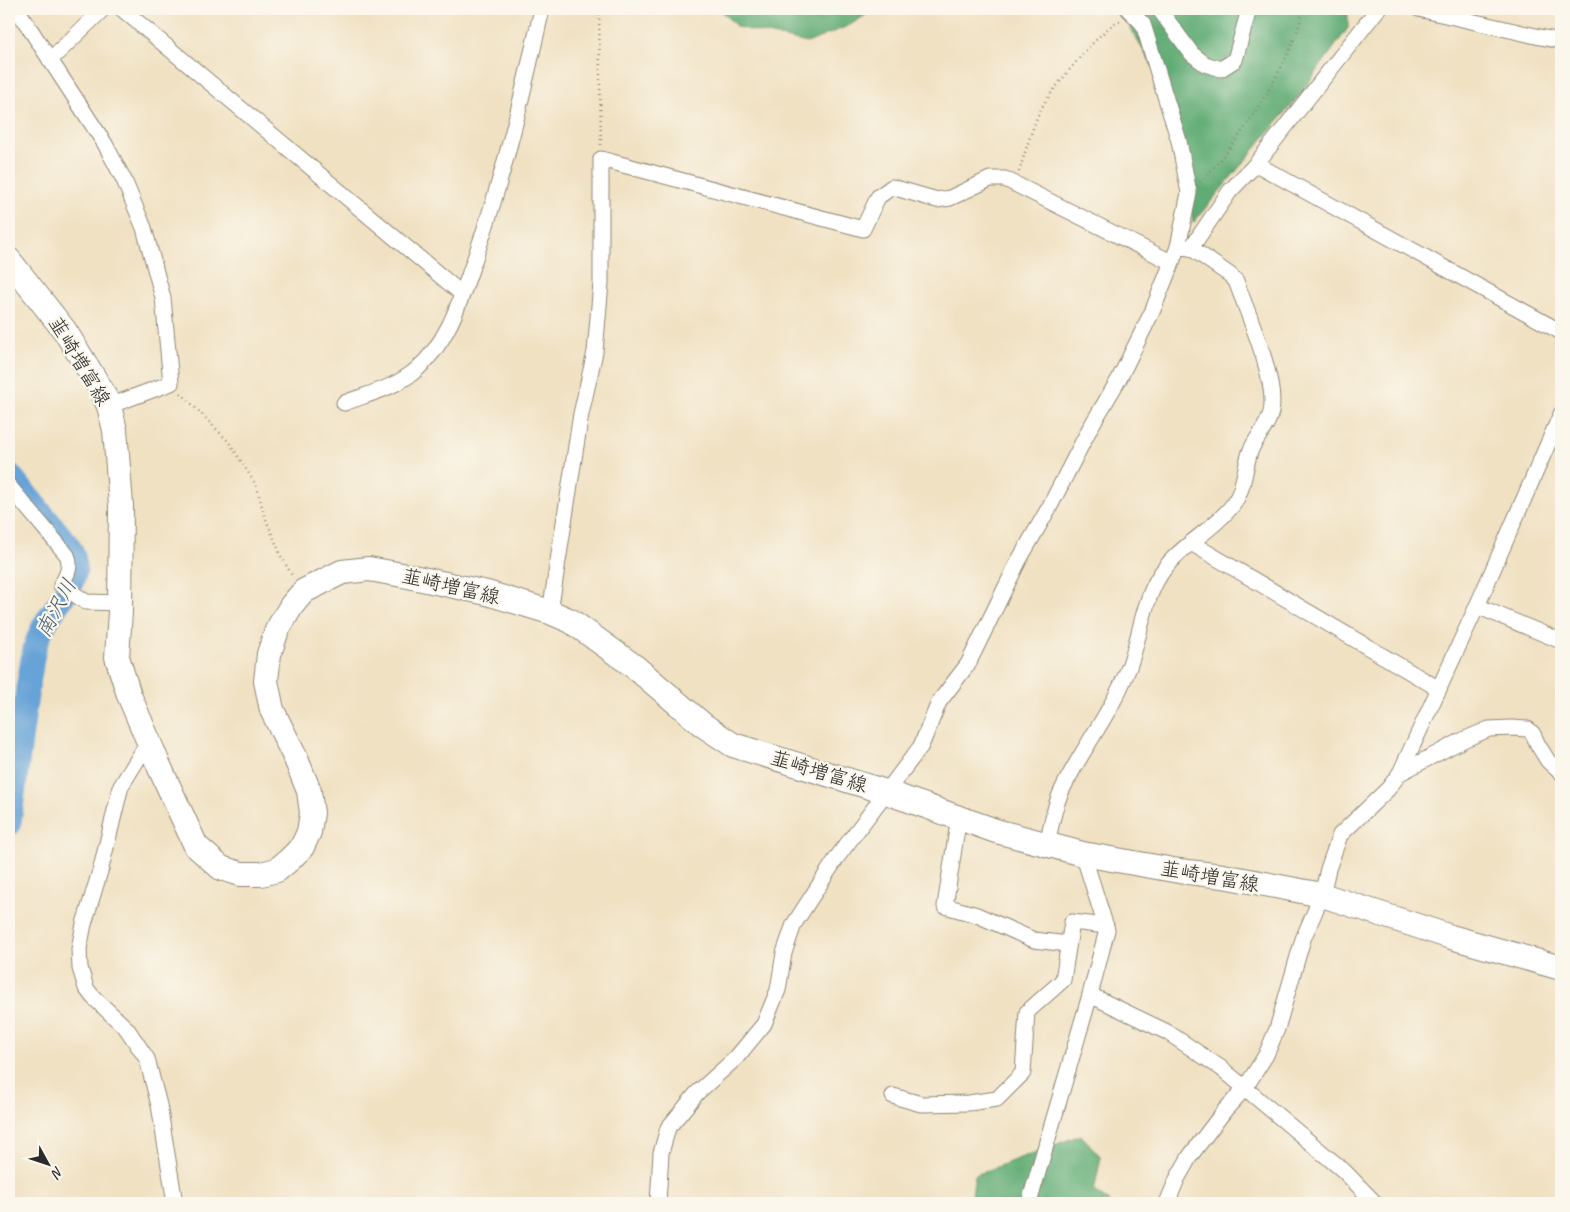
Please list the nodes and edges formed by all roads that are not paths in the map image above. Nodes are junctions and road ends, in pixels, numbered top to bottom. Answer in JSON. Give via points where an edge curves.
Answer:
{"nodes":[{"id":1,"x":17,"y":9,"type":"edge"},
{"id":2,"x":103,"y":9,"type":"edge"},
{"id":3,"x":122,"y":9,"type":"edge"},
{"id":4,"x":542,"y":9,"type":"edge"},
{"id":5,"x":1159,"y":9,"type":"edge"},
{"id":6,"x":1249,"y":9,"type":"edge"},
{"id":7,"x":1378,"y":9,"type":"edge"},
{"id":8,"x":1419,"y":9,"type":"edge"},
{"id":9,"x":1126,"y":15,"type":"edge"},
{"id":10,"x":1561,"y":40,"type":"edge"},
{"id":11,"x":50,"y":60,"type":"junction"},
{"id":12,"x":1256,"y":164,"type":"junction"},
{"id":13,"x":1184,"y":247,"type":"junction"},
{"id":14,"x":9,"y":260,"type":"edge"},
{"id":15,"x":1171,"y":262,"type":"junction"},
{"id":16,"x":462,"y":294,"type":"junction"},
{"id":17,"x":1561,"y":332,"type":"edge"},
{"id":18,"x":344,"y":403,"type":"dead end"},
{"id":19,"x":109,"y":406,"type":"junction"},
{"id":20,"x":1561,"y":414,"type":"edge"},
{"id":21,"x":9,"y":486,"type":"edge"},
{"id":22,"x":1191,"y":543,"type":"junction"},
{"id":23,"x":120,"y":603,"type":"junction"},
{"id":24,"x":1477,"y":606,"type":"junction"},
{"id":25,"x":550,"y":612,"type":"junction"},
{"id":26,"x":1561,"y":641,"type":"edge"},
{"id":27,"x":1439,"y":689,"type":"junction"},
{"id":28,"x":149,"y":741,"type":"junction"},
{"id":29,"x":1400,"y":773,"type":"junction"},
{"id":30,"x":1561,"y":773,"type":"edge"},
{"id":31,"x":886,"y":792,"type":"junction"},
{"id":32,"x":959,"y":817,"type":"junction"},
{"id":33,"x":1046,"y":844,"type":"junction"},
{"id":34,"x":1082,"y":854,"type":"junction"},
{"id":35,"x":1322,"y":896,"type":"junction"},
{"id":36,"x":1106,"y":926,"type":"junction"},
{"id":37,"x":1068,"y":944,"type":"junction"},
{"id":38,"x":1561,"y":968,"type":"edge"},
{"id":39,"x":1090,"y":995,"type":"junction"},
{"id":40,"x":1245,"y":1088,"type":"junction"},
{"id":41,"x":893,"y":1096,"type":"dead end"},
{"id":42,"x":175,"y":1203,"type":"edge"},
{"id":43,"x":658,"y":1203,"type":"edge"},
{"id":44,"x":1030,"y":1203,"type":"edge"},
{"id":45,"x":1167,"y":1203,"type":"edge"},
{"id":46,"x":1375,"y":1203,"type":"edge"}],
"edges":[{"from":1,"to":11,"type":"street"},
{"from":2,"to":11,"type":"street"},
{"from":3,"to":16,"type":"street"},
{"from":4,"to":16,"type":"street","via":[[494,203]]},
{"from":5,"to":6,"type":"street","via":[[1192,54],[1205,64],[1222,69],[1235,60]]},
{"from":7,"to":12,"type":"street"},
{"from":8,"to":10,"type":"street"},
{"from":9,"to":13,"type":"street","via":[[1143,24],[1177,134],[1189,193]]},
{"from":11,"to":19,"type":"street","via":[[105,144],[124,180],[144,228],[163,298],[171,383]]},
{"from":12,"to":13,"type":"street"},
{"from":12,"to":17,"type":"street"},
{"from":13,"to":15,"type":"street"},
{"from":13,"to":22,"type":"street","via":[[1230,274],[1236,281],[1263,356],[1272,397],[1271,412],[1250,450],[1240,491],[1232,505]]},
{"from":14,"to":19,"type":"main road","name":"韮崎増富線","via":[[65,331]]},
{"from":15,"to":25,"type":"street","via":[[1005,179],[990,179],[950,198],[937,200],[892,187],[878,197],[863,229],[601,159],[600,283],[594,352]]},
{"from":15,"to":31,"type":"street","via":[[1152,312],[1019,560],[968,664],[939,702],[921,746]]},
{"from":16,"to":18,"type":"street","via":[[436,349],[417,369],[400,382]]},
{"from":19,"to":23,"type":"main road","name":"韮崎増富線","via":[[119,465]]},
{"from":20,"to":24,"type":"street"},
{"from":21,"to":23,"type":"street","via":[[67,555],[67,577],[62,585],[86,602]]},
{"from":22,"to":27,"type":"street"},
{"from":22,"to":33,"type":"street","via":[[1173,558],[1156,581],[1129,666],[1109,712],[1061,792]]},
{"from":23,"to":28,"type":"main road","name":"韮崎増富線","via":[[117,657]]},
{"from":24,"to":26,"type":"street"},
{"from":24,"to":27,"type":"street"},
{"from":25,"to":28,"type":"main road","name":"韮崎増富線","via":[[487,593],[369,569],[342,572],[304,591],[277,630],[266,681],[272,710],[309,791],[312,813],[302,847],[277,870],[241,874],[221,868],[196,846]]},
{"from":25,"to":31,"type":"main road","name":"韮崎増富線","via":[[571,621],[635,667],[703,726],[733,745]]},
{"from":27,"to":29,"type":"street"},
{"from":28,"to":42,"type":"street","via":[[121,786],[84,924],[79,949],[80,968],[92,997],[127,1029],[147,1059]]},
{"from":29,"to":30,"type":"street","via":[[1489,729],[1511,728],[1528,729],[1548,761]]},
{"from":29,"to":35,"type":"street","via":[[1388,789],[1340,835]]},
{"from":31,"to":32,"type":"main road","name":"韮崎増富線"},
{"from":31,"to":43,"type":"street","via":[[838,856],[794,924],[784,953],[778,990],[764,1024],[668,1128],[661,1153]]},
{"from":32,"to":33,"type":"main road","name":"韮崎増富線"},
{"from":32,"to":37,"type":"street","via":[[945,906],[977,915],[1034,940]]},
{"from":33,"to":34,"type":"main road","name":"韮崎増富線"},
{"from":34,"to":35,"type":"main road","name":"韮崎増富線","via":[[1223,876]]},
{"from":34,"to":36,"type":"street"},
{"from":35,"to":38,"type":"main road","name":"韮崎増富線"},
{"from":35,"to":40,"type":"street","via":[[1303,939],[1266,1055]]},
{"from":36,"to":37,"type":"street","via":[[1072,922]]},
{"from":36,"to":39,"type":"street"},
{"from":37,"to":41,"type":"street","via":[[1063,980],[1027,1012],[1023,1073],[997,1099],[921,1104]]},
{"from":39,"to":40,"type":"street","via":[[1167,1032]]},
{"from":39,"to":44,"type":"street"},
{"from":40,"to":45,"type":"street","via":[[1190,1156]]},
{"from":40,"to":46,"type":"street","via":[[1344,1172]]}]}
